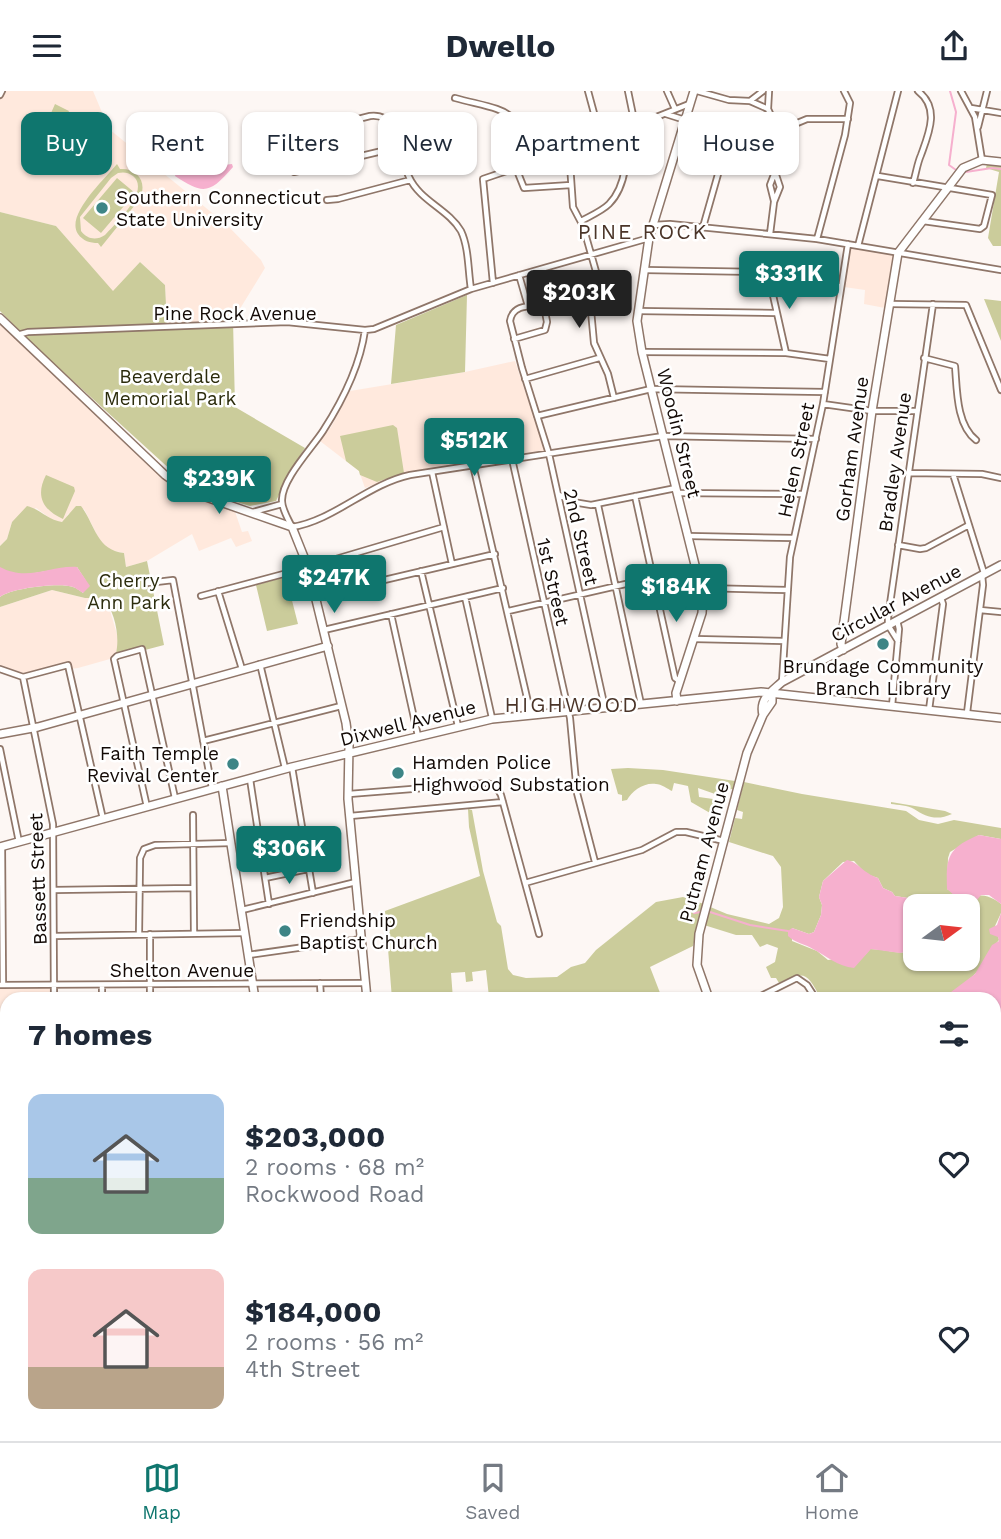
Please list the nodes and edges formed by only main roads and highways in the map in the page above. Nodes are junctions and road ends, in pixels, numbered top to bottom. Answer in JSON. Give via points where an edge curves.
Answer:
{"nodes":[{"id":1,"x":695,"y":91,"type":"edge"},
{"id":2,"x":1001,"y":162,"type":"edge"},
{"id":3,"x":0,"y":319,"type":"edge"},
{"id":4,"x":1001,"y":565,"type":"edge"},
{"id":5,"x":328,"y":646,"type":"junction"},
{"id":6,"x":843,"y":650,"type":"junction"},
{"id":7,"x":772,"y":692,"type":"junction"},
{"id":8,"x":677,"y":701,"type":"junction"},
{"id":9,"x":1001,"y":718,"type":"edge"},
{"id":10,"x":0,"y":734,"type":"edge"},
{"id":11,"x":349,"y":753,"type":"junction"},
{"id":12,"x":222,"y":786,"type":"junction"},
{"id":13,"x":1,"y":846,"type":"edge"},
{"id":14,"x":254,"y":992,"type":"edge"},
{"id":15,"x":366,"y":992,"type":"edge"},
{"id":16,"x":706,"y":992,"type":"edge"}],
"edges":[{"from":1,"to":8,"type":"main road","name":"Woodin Street","via":[[649,238],[637,329],[702,588],[703,609]]},
{"from":2,"to":6,"type":"main road","name":"Gorham Avenue","via":[[982,160],[963,168],[898,253],[872,411]]},
{"from":3,"to":5,"type":"main road","via":[[164,475],[186,490],[292,527],[308,567]]},
{"from":4,"to":6,"type":"main road","name":"Circular Avenue"},
{"from":5,"to":10,"type":"main road"},
{"from":5,"to":11,"type":"main road"},
{"from":6,"to":7,"type":"main road","name":"Circular Avenue","via":[[782,682]]},
{"from":7,"to":8,"type":"main road","name":"Dixwell Avenue"},
{"from":7,"to":9,"type":"main road","name":"Dixwell Avenue"},
{"from":7,"to":16,"type":"main road","name":"Putnam Avenue","via":[[762,702],[763,715],[747,753],[696,948],[698,974]]},
{"from":8,"to":11,"type":"main road","name":"Dixwell Avenue","via":[[492,719]]},
{"from":11,"to":12,"type":"main road","name":"Dixwell Avenue"},
{"from":11,"to":15,"type":"main road","via":[[350,816]]},
{"from":12,"to":13,"type":"main road","name":"Dixwell Avenue"},
{"from":12,"to":14,"type":"main road"}]}
